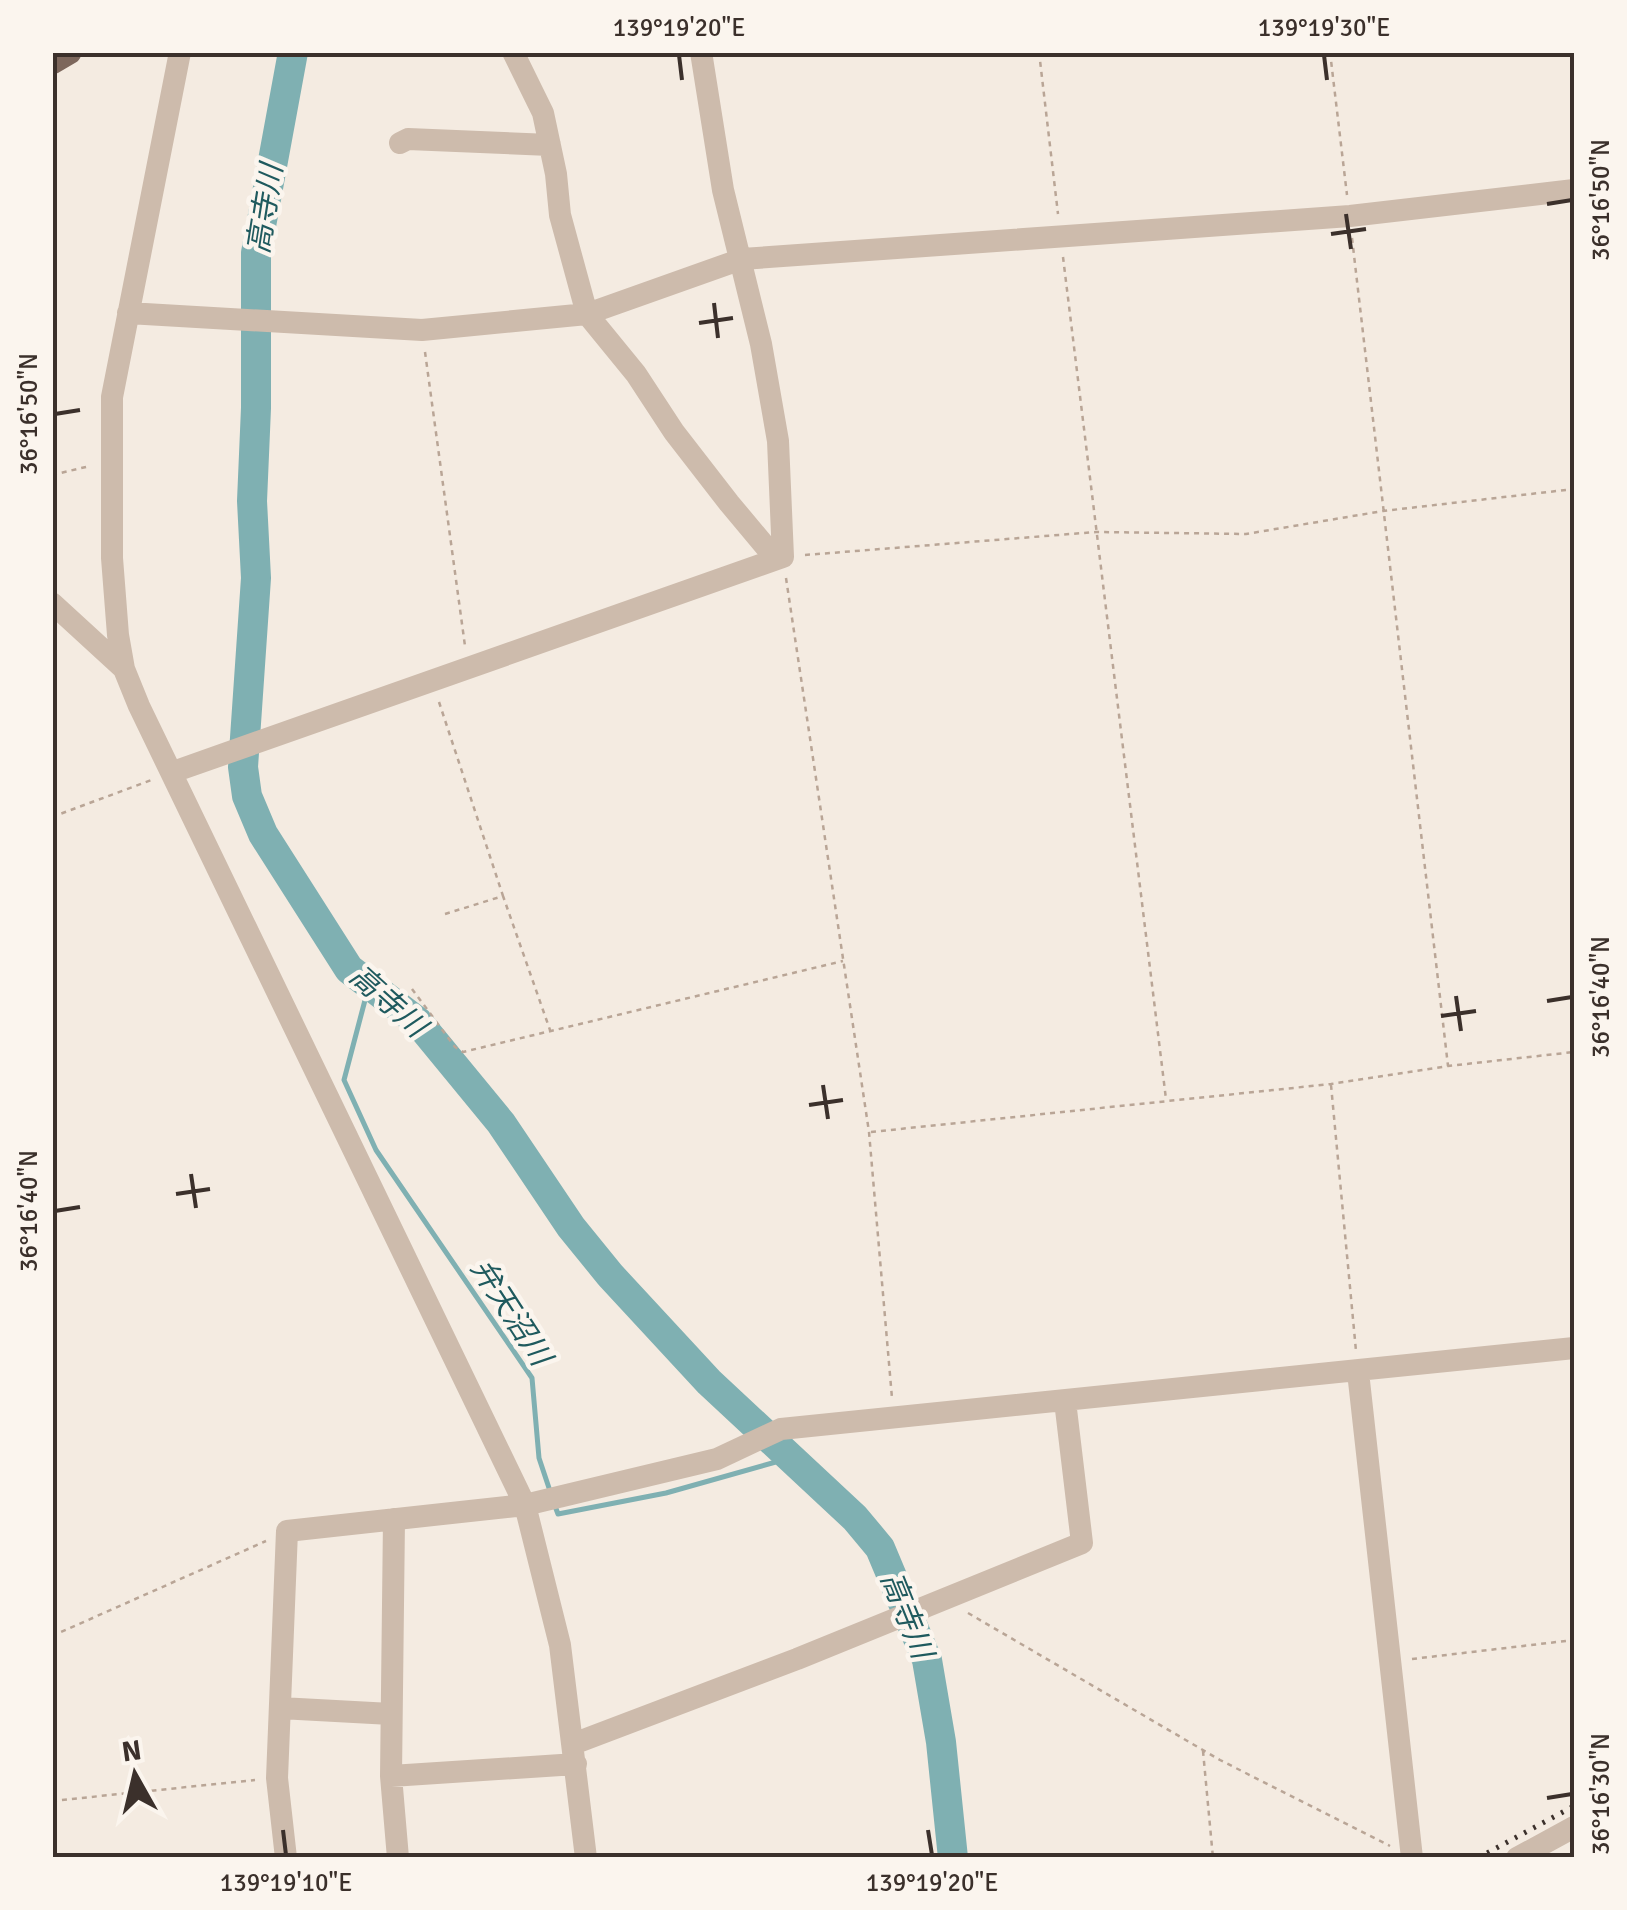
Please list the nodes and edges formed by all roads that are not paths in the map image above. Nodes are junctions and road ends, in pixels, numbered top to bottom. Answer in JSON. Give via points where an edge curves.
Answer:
{"nodes":[{"id":1,"x":69,"y":52,"type":"edge"},
{"id":2,"x":180,"y":52,"type":"edge"},
{"id":3,"x":513,"y":52,"type":"edge"},
{"id":4,"x":701,"y":52,"type":"edge"},
{"id":5,"x":52,"y":62,"type":"edge"},
{"id":6,"x":400,"y":143,"type":"dead end"},
{"id":7,"x":550,"y":145,"type":"junction"},
{"id":8,"x":1574,"y":190,"type":"edge"},
{"id":9,"x":742,"y":259,"type":"junction"},
{"id":10,"x":128,"y":312,"type":"junction"},
{"id":11,"x":587,"y":314,"type":"junction"},
{"id":12,"x":779,"y":558,"type":"junction"},
{"id":13,"x":52,"y":603,"type":"edge"},
{"id":14,"x":124,"y":669,"type":"junction"},
{"id":15,"x":173,"y":772,"type":"junction"},
{"id":16,"x":1574,"y":1348,"type":"edge"},
{"id":17,"x":1358,"y":1372,"type":"junction"},
{"id":18,"x":1064,"y":1401,"type":"junction"},
{"id":19,"x":525,"y":1505,"type":"junction"},
{"id":20,"x":394,"y":1520,"type":"junction"},
{"id":21,"x":280,"y":1708,"type":"junction"},
{"id":22,"x":392,"y":1714,"type":"junction"},
{"id":23,"x":575,"y":1754,"type":"junction"},
{"id":24,"x":391,"y":1776,"type":"junction"},
{"id":25,"x":1574,"y":1827,"type":"edge"},
{"id":26,"x":286,"y":1858,"type":"edge"},
{"id":27,"x":398,"y":1858,"type":"edge"},
{"id":28,"x":586,"y":1858,"type":"edge"},
{"id":29,"x":1412,"y":1858,"type":"edge"},
{"id":30,"x":1517,"y":1858,"type":"edge"}],
"edges":[{"from":1,"to":5,"type":"main road"},
{"from":2,"to":10,"type":"street"},
{"from":3,"to":7,"type":"street","via":[[539,100]]},
{"from":4,"to":9,"type":"street"},
{"from":6,"to":7,"type":"street"},
{"from":7,"to":11,"type":"street","via":[[560,215]]},
{"from":8,"to":9,"type":"street","via":[[1350,216]]},
{"from":9,"to":11,"type":"street"},
{"from":9,"to":12,"type":"street","via":[[778,441]]},
{"from":10,"to":11,"type":"street","via":[[422,330]]},
{"from":10,"to":14,"type":"street","via":[[112,397],[112,558]]},
{"from":11,"to":12,"type":"street","via":[[729,504]]},
{"from":12,"to":15,"type":"street"},
{"from":13,"to":14,"type":"street"},
{"from":14,"to":15,"type":"street"},
{"from":15,"to":19,"type":"street"},
{"from":16,"to":17,"type":"street"},
{"from":17,"to":18,"type":"street"},
{"from":17,"to":29,"type":"street"},
{"from":18,"to":19,"type":"street","via":[[781,1430],[717,1460]]},
{"from":18,"to":23,"type":"street","via":[[1082,1542]]},
{"from":19,"to":20,"type":"street"},
{"from":19,"to":23,"type":"street","via":[[560,1645]]},
{"from":20,"to":21,"type":"street","via":[[287,1531]]},
{"from":20,"to":22,"type":"street"},
{"from":21,"to":22,"type":"street"},
{"from":21,"to":26,"type":"street","via":[[277,1778]]},
{"from":22,"to":24,"type":"street"},
{"from":23,"to":24,"type":"street"},
{"from":23,"to":28,"type":"street"},
{"from":24,"to":27,"type":"street"},
{"from":25,"to":30,"type":"street"}]}
